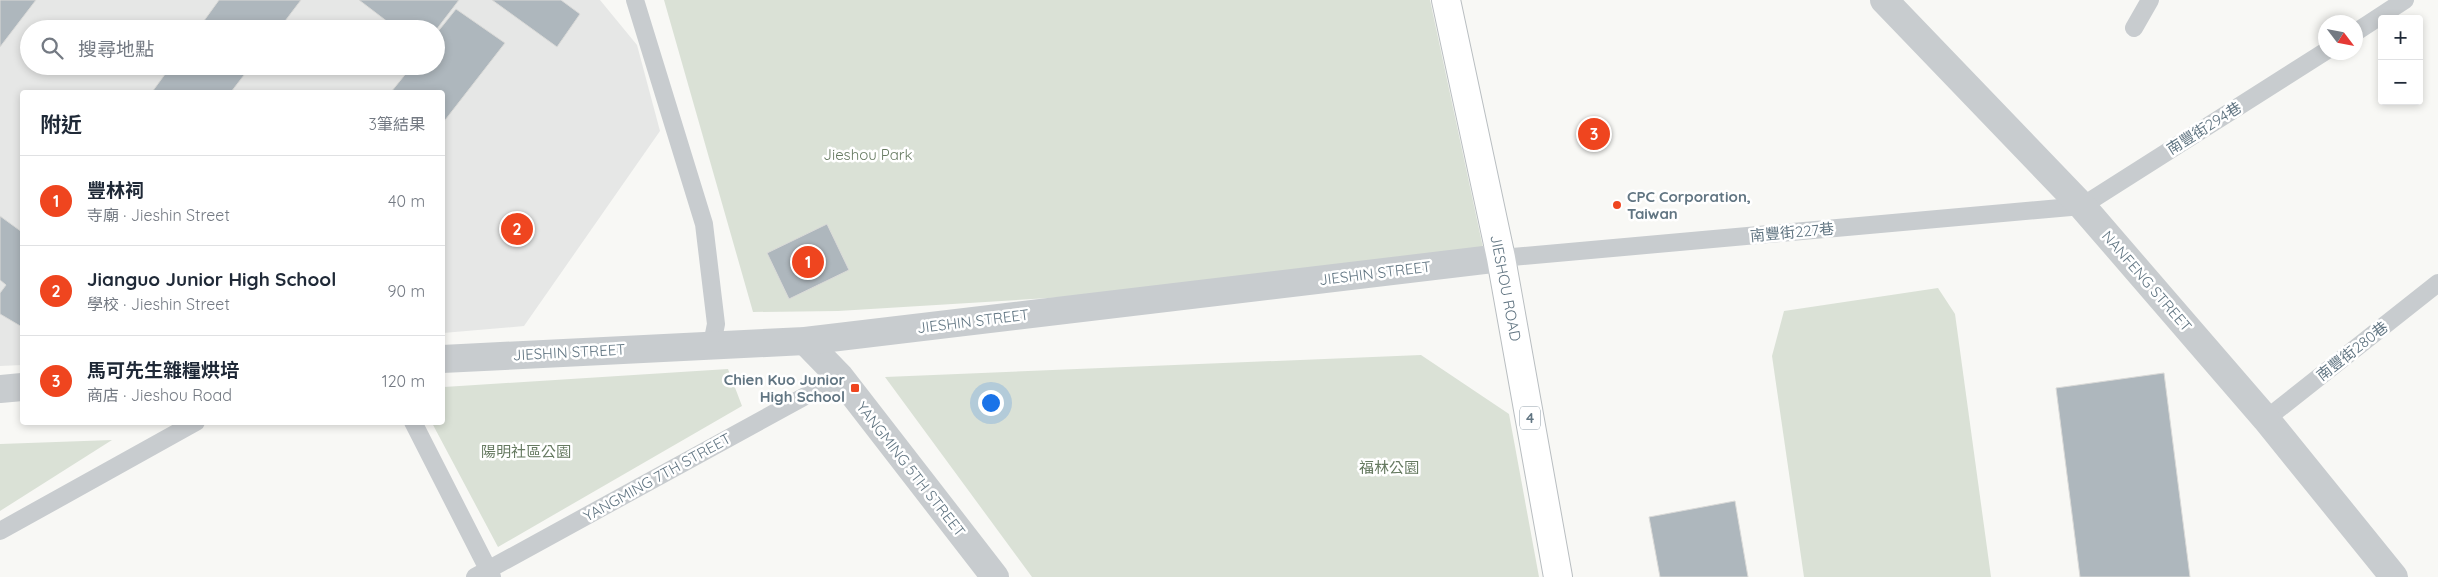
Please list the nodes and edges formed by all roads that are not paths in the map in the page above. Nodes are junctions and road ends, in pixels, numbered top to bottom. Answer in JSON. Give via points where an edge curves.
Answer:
{"nodes":[{"id":1,"x":635,"y":0,"type":"edge"},
{"id":2,"x":1446,"y":0,"type":"edge"},
{"id":3,"x":1884,"y":0,"type":"edge"},
{"id":4,"x":2150,"y":0,"type":"edge"},
{"id":5,"x":2405,"y":0,"type":"edge"},
{"id":6,"x":2363,"y":27,"type":"edge"},
{"id":7,"x":2134,"y":28,"type":"dead end"},
{"id":8,"x":2318,"y":56,"type":"edge"},
{"id":9,"x":2082,"y":206,"type":"junction"},
{"id":10,"x":1501,"y":258,"type":"junction"},
{"id":11,"x":2438,"y":283,"type":"edge"},
{"id":12,"x":805,"y":341,"type":"junction"},
{"id":13,"x":712,"y":344,"type":"junction"},
{"id":14,"x":445,"y":358,"type":"edge"},
{"id":15,"x":840,"y":377,"type":"junction"},
{"id":16,"x":20,"y":387,"type":"edge"},
{"id":17,"x":0,"y":389,"type":"edge"},
{"id":18,"x":2266,"y":419,"type":"junction"},
{"id":19,"x":191,"y":425,"type":"edge"},
{"id":20,"x":414,"y":425,"type":"edge"},
{"id":21,"x":0,"y":531,"type":"edge"},
{"id":22,"x":485,"y":574,"type":"edge"},
{"id":23,"x":995,"y":577,"type":"edge"},
{"id":24,"x":1558,"y":577,"type":"edge"},
{"id":25,"x":2394,"y":577,"type":"edge"}],
"edges":[{"from":1,"to":13,"type":"lane","via":[[704,224],[716,324]]},
{"from":2,"to":10,"type":"main road","name":"JIESHOU ROAD","number":"4"},
{"from":3,"to":9,"type":"street","name":"NANFENG STREET"},
{"from":4,"to":7,"type":"lane"},
{"from":5,"to":6,"type":"lane"},
{"from":8,"to":9,"type":"lane","name":"南豐街294巷"},
{"from":9,"to":10,"type":"lane","name":"南豐街227巷"},
{"from":9,"to":18,"type":"street","name":"NANFENG STREET"},
{"from":10,"to":12,"type":"street","name":"JIESHIN STREET"},
{"from":10,"to":24,"type":"main road","name":"JIESHOU ROAD","number":"4"},
{"from":11,"to":18,"type":"lane","name":"南豐街280巷"},
{"from":12,"to":13,"type":"street","name":"JIESHIN STREET"},
{"from":12,"to":15,"type":"street","name":"YANGMING 5TH STREET"},
{"from":13,"to":14,"type":"street","name":"JIESHIN STREET"},
{"from":15,"to":22,"type":"lane","name":"YANGMING 7TH STREET"},
{"from":15,"to":23,"type":"street","name":"YANGMING 5TH STREET"},
{"from":16,"to":17,"type":"street"},
{"from":18,"to":25,"type":"street","name":"NANFENG STREET"},
{"from":19,"to":21,"type":"lane"},
{"from":20,"to":22,"type":"lane"}]}
